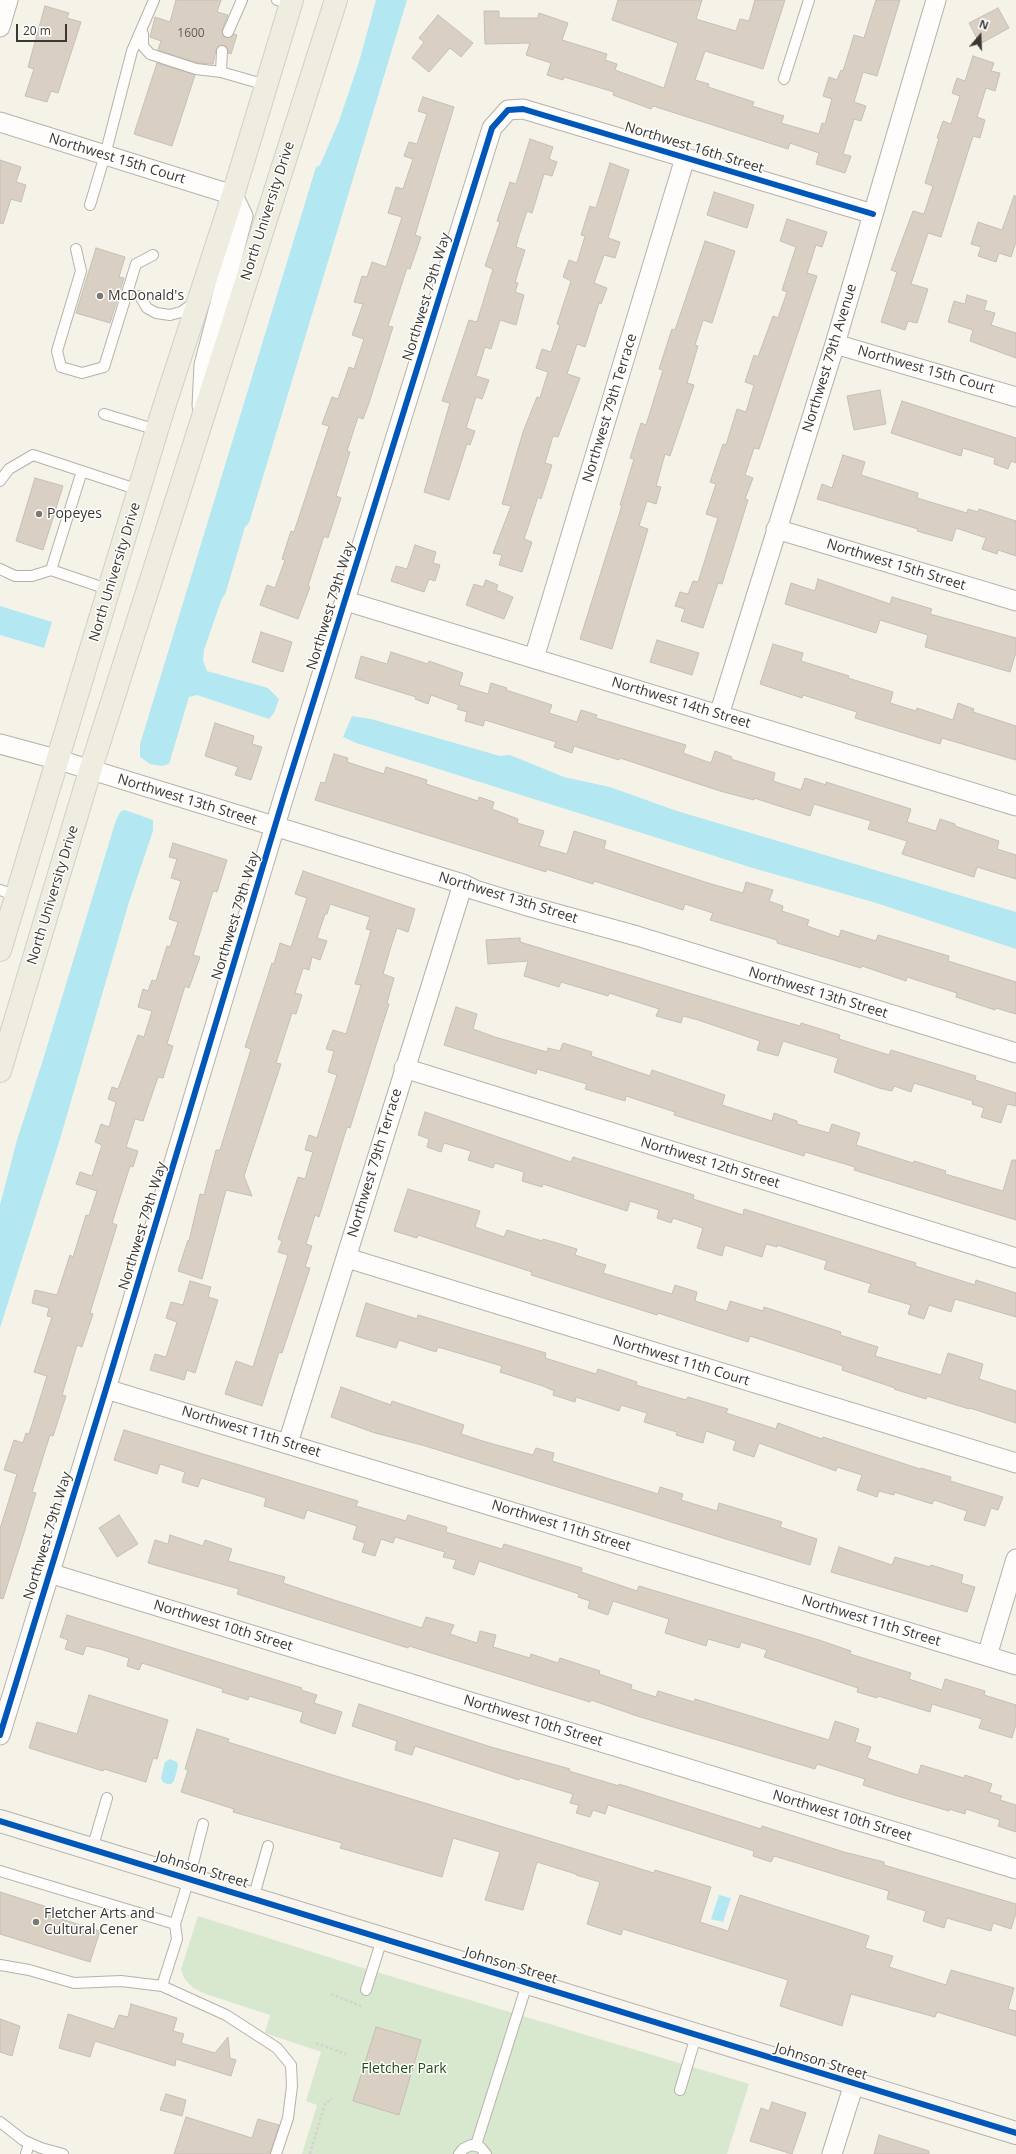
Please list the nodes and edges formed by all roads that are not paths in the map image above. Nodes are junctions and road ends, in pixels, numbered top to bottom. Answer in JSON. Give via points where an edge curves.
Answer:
{"nodes":[{"id":1,"x":8,"y":0,"type":"edge"},
{"id":2,"x":154,"y":0,"type":"edge"},
{"id":3,"x":242,"y":0,"type":"edge"},
{"id":4,"x":336,"y":0,"type":"edge"},
{"id":5,"x":809,"y":0,"type":"edge"},
{"id":6,"x":936,"y":0,"type":"edge"},
{"id":7,"x":287,"y":1,"type":"edge"},
{"id":8,"x":0,"y":27,"type":"edge"},
{"id":9,"x":143,"y":29,"type":"junction"},
{"id":10,"x":228,"y":32,"type":"dead end"},
{"id":11,"x":222,"y":51,"type":"dead end"},
{"id":12,"x":221,"y":72,"type":"junction"},
{"id":13,"x":784,"y":79,"type":"dead end"},
{"id":14,"x":266,"y":85,"type":"junction"},
{"id":15,"x":508,"y":110,"type":"joint"},
{"id":16,"x":0,"y":122,"type":"edge"},
{"id":17,"x":105,"y":155,"type":"junction"},
{"id":18,"x":685,"y":158,"type":"junction"},
{"id":19,"x":233,"y":195,"type":"junction"},
{"id":20,"x":90,"y":205,"type":"dead end"},
{"id":21,"x":873,"y":214,"type":"junction"},
{"id":22,"x":76,"y":249,"type":"dead end"},
{"id":23,"x":153,"y":255,"type":"dead end"},
{"id":24,"x":140,"y":296,"type":"dead end"},
{"id":25,"x":199,"y":300,"type":"junction"},
{"id":26,"x":835,"y":344,"type":"junction"},
{"id":27,"x":1016,"y":397,"type":"edge"},
{"id":28,"x":104,"y":414,"type":"dead end"},
{"id":29,"x":201,"y":422,"type":"junction"},
{"id":30,"x":157,"y":430,"type":"junction"},
{"id":31,"x":82,"y":471,"type":"junction"},
{"id":32,"x":0,"y":481,"type":"edge"},
{"id":33,"x":139,"y":490,"type":"junction"},
{"id":34,"x":776,"y":529,"type":"junction"},
{"id":35,"x":0,"y":569,"type":"edge"},
{"id":36,"x":51,"y":570,"type":"junction"},
{"id":37,"x":110,"y":590,"type":"junction"},
{"id":38,"x":346,"y":600,"type":"junction"},
{"id":39,"x":1016,"y":601,"type":"edge"},
{"id":40,"x":534,"y":658,"type":"junction"},
{"id":41,"x":719,"y":715,"type":"junction"},
{"id":42,"x":0,"y":744,"type":"edge"},
{"id":43,"x":59,"y":760,"type":"junction"},
{"id":44,"x":90,"y":771,"type":"junction"},
{"id":45,"x":1016,"y":806,"type":"edge"},
{"id":46,"x":275,"y":827,"type":"junction"},
{"id":47,"x":463,"y":884,"type":"junction"},
{"id":48,"x":7,"y":900,"type":"edge"},
{"id":49,"x":0,"y":950,"type":"edge"},
{"id":50,"x":1016,"y":1053,"type":"edge"},
{"id":51,"x":404,"y":1068,"type":"junction"},
{"id":52,"x":0,"y":1071,"type":"edge"},
{"id":53,"x":347,"y":1258,"type":"junction"},
{"id":54,"x":1016,"y":1258,"type":"edge"},
{"id":55,"x":106,"y":1389,"type":"junction"},
{"id":56,"x":288,"y":1443,"type":"junction"},
{"id":57,"x":1016,"y":1463,"type":"edge"},
{"id":58,"x":1016,"y":1559,"type":"edge"},
{"id":59,"x":49,"y":1573,"type":"junction"},
{"id":60,"x":987,"y":1656,"type":"junction"},
{"id":61,"x":1016,"y":1665,"type":"edge"},
{"id":62,"x":5,"y":1703,"type":"edge"},
{"id":63,"x":0,"y":1735,"type":"edge"},
{"id":64,"x":107,"y":1798,"type":"dead end"},
{"id":65,"x":2,"y":1823,"type":"edge"},
{"id":66,"x":203,"y":1824,"type":"dead end"},
{"id":67,"x":268,"y":1846,"type":"dead end"},
{"id":68,"x":92,"y":1849,"type":"junction"},
{"id":69,"x":1016,"y":1869,"type":"edge"},
{"id":70,"x":0,"y":1871,"type":"edge"},
{"id":71,"x":189,"y":1879,"type":"junction"},
{"id":72,"x":253,"y":1899,"type":"junction"},
{"id":73,"x":175,"y":1924,"type":"junction"},
{"id":74,"x":382,"y":1939,"type":"junction"},
{"id":75,"x":0,"y":1965,"type":"edge"},
{"id":76,"x":527,"y":1984,"type":"junction"},
{"id":77,"x":162,"y":1986,"type":"junction"},
{"id":78,"x":366,"y":1990,"type":"dead end"},
{"id":79,"x":696,"y":2036,"type":"junction"},
{"id":80,"x":854,"y":2084,"type":"junction"},
{"id":81,"x":680,"y":2090,"type":"dead end"},
{"id":82,"x":0,"y":2122,"type":"edge"},
{"id":83,"x":1016,"y":2133,"type":"edge"},
{"id":84,"x":29,"y":2143,"type":"junction"},
{"id":85,"x":476,"y":2146,"type":"junction"},
{"id":86,"x":26,"y":2154,"type":"edge"},
{"id":87,"x":63,"y":2154,"type":"edge"},
{"id":88,"x":276,"y":2154,"type":"edge"},
{"id":89,"x":459,"y":2154,"type":"edge"},
{"id":90,"x":486,"y":2154,"type":"edge"},
{"id":91,"x":832,"y":2154,"type":"edge"}],
"edges":[{"from":1,"to":8,"type":"street"},
{"from":2,"to":9,"type":"lane"},
{"from":3,"to":10,"type":"lane"},
{"from":4,"to":29,"type":"main road","name":"North University Drive"},
{"from":5,"to":13,"type":"lane"},
{"from":6,"to":21,"type":"street","name":"Northwest 79th Avenue"},
{"from":7,"to":14,"type":"main road","name":"North University Drive"},
{"from":9,"to":12,"type":"lane","via":[[143,46],[150,54],[196,69]]},
{"from":9,"to":17,"type":"lane","via":[[132,51]]},
{"from":11,"to":12,"type":"lane"},
{"from":12,"to":14,"type":"lane"},
{"from":14,"to":19,"type":"main road","name":"North University Drive"},
{"from":15,"to":18,"type":"street","name":"Northwest 16th Street","via":[[523,109]]},
{"from":15,"to":38,"type":"street","name":"Northwest 79th Way","via":[[492,128]]},
{"from":16,"to":17,"type":"street","name":"Northwest 15th Court"},
{"from":17,"to":19,"type":"street","name":"Northwest 15th Court"},
{"from":17,"to":20,"type":"lane"},
{"from":18,"to":21,"type":"street","name":"Northwest 16th Street"},
{"from":18,"to":40,"type":"street","name":"Northwest 79th Terrace"},
{"from":19,"to":25,"type":"main road","name":"North University Drive"},
{"from":19,"to":29,"type":"street","name":"North University Drive","via":[[243,216],[204,365]]},
{"from":21,"to":26,"type":"street","name":"Northwest 79th Avenue"},
{"from":22,"to":23,"type":"lane","via":[[81,271],[57,351],[61,367],[82,373],[104,367],[136,264]]},
{"from":24,"to":25,"type":"lane","via":[[147,308],[156,313],[170,315],[181,312]]},
{"from":25,"to":30,"type":"main road","name":"North University Drive"},
{"from":26,"to":27,"type":"street","name":"Northwest 15th Court"},
{"from":26,"to":34,"type":"street","name":"Northwest 79th Avenue"},
{"from":28,"to":30,"type":"lane"},
{"from":29,"to":44,"type":"main road","name":"North University Drive"},
{"from":30,"to":33,"type":"main road","name":"North University Drive"},
{"from":31,"to":32,"type":"lane","via":[[33,455],[8,469]]},
{"from":31,"to":33,"type":"lane"},
{"from":31,"to":36,"type":"lane"},
{"from":33,"to":37,"type":"main road","name":"North University Drive"},
{"from":34,"to":39,"type":"street","name":"Northwest 15th Street"},
{"from":34,"to":41,"type":"street","name":"Northwest 79th Avenue"},
{"from":35,"to":36,"type":"lane","via":[[15,576],[32,576]]},
{"from":36,"to":37,"type":"lane"},
{"from":37,"to":43,"type":"main road","name":"North University Drive"},
{"from":38,"to":40,"type":"street","name":"Northwest 14th Street"},
{"from":38,"to":46,"type":"street","name":"Northwest 79th Way"},
{"from":40,"to":41,"type":"street","name":"Northwest 14th Street"},
{"from":41,"to":45,"type":"street","name":"Northwest 14th Street"},
{"from":42,"to":43,"type":"street","name":"Northwest 13th Street"},
{"from":43,"to":44,"type":"street","name":"Northwest 13th Street"},
{"from":43,"to":48,"type":"main road","name":"North University Drive"},
{"from":44,"to":46,"type":"street","name":"Northwest 13th Street"},
{"from":44,"to":52,"type":"main road","name":"North University Drive"},
{"from":46,"to":47,"type":"street","name":"Northwest 13th Street"},
{"from":46,"to":55,"type":"street","name":"Northwest 79th Way"},
{"from":47,"to":50,"type":"street","name":"Northwest 13th Street","via":[[524,905],[637,936]]},
{"from":47,"to":51,"type":"street","name":"Northwest 79th Terrace"},
{"from":48,"to":49,"type":"main road","name":"North University Drive"},
{"from":51,"to":53,"type":"street","name":"Northwest 79th Terrace"},
{"from":51,"to":54,"type":"street","name":"Northwest 12th Street"},
{"from":53,"to":56,"type":"street","name":"Northwest 79th Terrace"},
{"from":53,"to":57,"type":"street","name":"Northwest 11th Court"},
{"from":55,"to":56,"type":"street","name":"Northwest 11th Street"},
{"from":55,"to":59,"type":"street","name":"Northwest 79th Way"},
{"from":56,"to":60,"type":"street","name":"Northwest 11th Street"},
{"from":58,"to":60,"type":"street"},
{"from":59,"to":62,"type":"street","name":"Northwest 79th Way"},
{"from":59,"to":69,"type":"street","name":"Northwest 10th Street"},
{"from":60,"to":61,"type":"street","name":"Northwest 11th Street"},
{"from":62,"to":63,"type":"street","name":"Northwest 79th Way"},
{"from":64,"to":68,"type":"lane"},
{"from":65,"to":68,"type":"street","name":"Johnson Street"},
{"from":66,"to":71,"type":"lane"},
{"from":67,"to":72,"type":"lane"},
{"from":68,"to":71,"type":"street","name":"Johnson Street"},
{"from":70,"to":73,"type":"lane"},
{"from":71,"to":72,"type":"street","name":"Johnson Street"},
{"from":71,"to":73,"type":"lane"},
{"from":72,"to":74,"type":"street","name":"Johnson Street"},
{"from":73,"to":77,"type":"lane","via":[[177,1939]]},
{"from":74,"to":76,"type":"street","name":"Johnson Street"},
{"from":74,"to":78,"type":"lane"},
{"from":75,"to":77,"type":"lane","via":[[74,1983],[122,1981]]},
{"from":76,"to":79,"type":"street","name":"Johnson Street"},
{"from":76,"to":85,"type":"lane"},
{"from":77,"to":88,"type":"lane","via":[[226,2015],[276,2048],[291,2065],[292,2086],[288,2118]]},
{"from":79,"to":80,"type":"street","name":"Johnson Street"},
{"from":79,"to":81,"type":"lane"},
{"from":80,"to":83,"type":"street","name":"Johnson Street"},
{"from":80,"to":91,"type":"street"},
{"from":82,"to":84,"type":"lane"},
{"from":84,"to":86,"type":"lane"},
{"from":84,"to":87,"type":"lane"},
{"from":85,"to":89,"type":"lane","via":[[467,2146]]},
{"from":85,"to":90,"type":"lane"}]}
